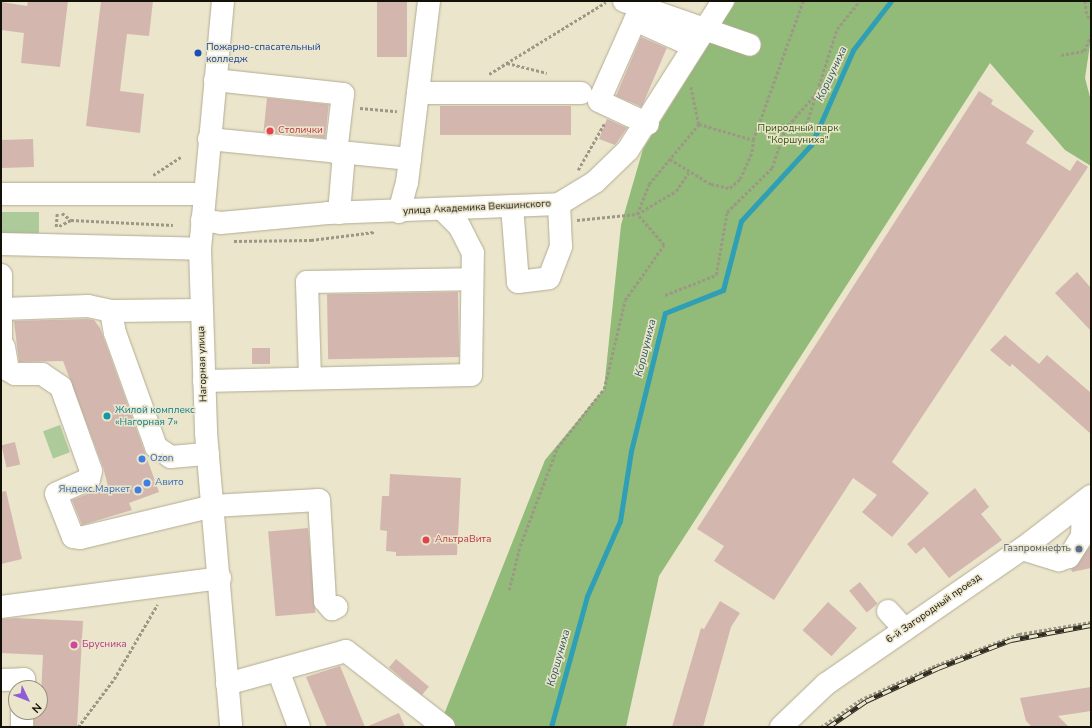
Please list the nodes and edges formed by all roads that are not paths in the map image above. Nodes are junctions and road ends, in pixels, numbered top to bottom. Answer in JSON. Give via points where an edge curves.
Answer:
{"nodes":[{"id":1,"x":223,"y":1,"type":"edge"},
{"id":2,"x":429,"y":1,"type":"edge"},
{"id":3,"x":624,"y":1,"type":"edge"},
{"id":4,"x":723,"y":1,"type":"edge"},
{"id":5,"x":698,"y":37,"type":"junction"},
{"id":6,"x":750,"y":44,"type":"dead end"},
{"id":7,"x":215,"y":80,"type":"junction"},
{"id":8,"x":581,"y":93,"type":"dead end"},
{"id":9,"x":417,"y":103,"type":"junction"},
{"id":10,"x":648,"y":124,"type":"junction"},
{"id":11,"x":209,"y":139,"type":"junction"},
{"id":12,"x":340,"y":153,"type":"junction"},
{"id":13,"x":410,"y":159,"type":"junction"},
{"id":14,"x":1,"y":194,"type":"edge"},
{"id":15,"x":204,"y":194,"type":"junction"},
{"id":16,"x":512,"y":206,"type":"junction"},
{"id":17,"x":443,"y":210,"type":"junction"},
{"id":18,"x":399,"y":212,"type":"junction"},
{"id":19,"x":560,"y":212,"type":"junction"},
{"id":20,"x":339,"y":213,"type":"junction"},
{"id":21,"x":202,"y":220,"type":"junction"},
{"id":22,"x":1,"y":244,"type":"edge"},
{"id":23,"x":200,"y":249,"type":"junction"},
{"id":24,"x":1,"y":274,"type":"edge"},
{"id":25,"x":470,"y":280,"type":"junction"},
{"id":26,"x":2,"y":310,"type":"junction"},
{"id":27,"x":202,"y":310,"type":"junction"},
{"id":28,"x":111,"y":311,"type":"junction"},
{"id":29,"x":2,"y":347,"type":"edge"},
{"id":30,"x":310,"y":378,"type":"junction"},
{"id":31,"x":204,"y":381,"type":"junction"},
{"id":32,"x":208,"y":454,"type":"junction"},
{"id":33,"x":1087,"y":499,"type":"edge"},
{"id":34,"x":213,"y":506,"type":"junction"},
{"id":35,"x":1022,"y":549,"type":"junction"},
{"id":36,"x":220,"y":578,"type":"junction"},
{"id":37,"x":1,"y":607,"type":"edge"},
{"id":38,"x":337,"y":607,"type":"dead end"},
{"id":39,"x":888,"y":611,"type":"dead end"},
{"id":40,"x":905,"y":630,"type":"junction"},
{"id":41,"x":278,"y":670,"type":"junction"},
{"id":42,"x":1,"y":680,"type":"edge"},
{"id":43,"x":24,"y":680,"type":"edge"},
{"id":44,"x":227,"y":684,"type":"junction"},
{"id":45,"x":231,"y":727,"type":"edge"},
{"id":46,"x":299,"y":727,"type":"edge"},
{"id":47,"x":444,"y":727,"type":"edge"},
{"id":48,"x":781,"y":727,"type":"edge"}],
"edges":[{"from":1,"to":7,"type":"street","name":"Нагорная улица"},
{"from":2,"to":9,"type":"street"},
{"from":3,"to":5,"type":"street"},
{"from":4,"to":5,"type":"street","name":"улица Академика Векшинского"},
{"from":5,"to":6,"type":"street"},
{"from":5,"to":10,"type":"street","name":"улица Академика Векшинского"},
{"from":5,"to":10,"type":"street","via":[[635,20],[599,101]]},
{"from":7,"to":11,"type":"street","name":"Нагорная улица"},
{"from":7,"to":12,"type":"street","via":[[343,94]]},
{"from":8,"to":9,"type":"street"},
{"from":9,"to":13,"type":"street"},
{"from":10,"to":19,"type":"street","name":"улица Академика Векшинского","via":[[613,168]]},
{"from":11,"to":12,"type":"street"},
{"from":11,"to":15,"type":"street","name":"Нагорная улица"},
{"from":12,"to":13,"type":"street"},
{"from":12,"to":20,"type":"street"},
{"from":13,"to":18,"type":"street"},
{"from":14,"to":15,"type":"street"},
{"from":15,"to":21,"type":"street","name":"Нагорная улица"},
{"from":16,"to":17,"type":"street","name":"улица Академика Векшинского"},
{"from":16,"to":19,"type":"street","name":"улица Академика Векшинского"},
{"from":16,"to":19,"type":"street","via":[[518,282],[549,278],[561,246]]},
{"from":17,"to":18,"type":"street","name":"улица Академика Векшинского"},
{"from":17,"to":25,"type":"street","via":[[459,226],[473,253]]},
{"from":18,"to":20,"type":"street","name":"улица Академика Векшинского"},
{"from":20,"to":21,"type":"street","name":"улица Академика Векшинского","via":[[221,223]]},
{"from":21,"to":23,"type":"street","name":"Нагорная улица"},
{"from":22,"to":23,"type":"street","via":[[56,236]]},
{"from":23,"to":27,"type":"street","name":"Нагорная улица"},
{"from":24,"to":26,"type":"street"},
{"from":25,"to":30,"type":"street","via":[[471,375]]},
{"from":25,"to":30,"type":"street","via":[[307,282]]},
{"from":26,"to":28,"type":"street","via":[[88,306]]},
{"from":26,"to":29,"type":"street"},
{"from":27,"to":28,"type":"street"},
{"from":27,"to":31,"type":"street","name":"Нагорная улица"},
{"from":28,"to":32,"type":"street","via":[[115,333],[156,447],[171,457]]},
{"from":29,"to":34,"type":"street","via":[[8,370],[48,376],[58,383],[64,394],[92,473],[89,479],[56,494],[73,537],[80,538]]},
{"from":30,"to":31,"type":"street"},
{"from":31,"to":32,"type":"street","name":"Нагорная улица"},
{"from":32,"to":34,"type":"street","name":"Нагорная улица"},
{"from":33,"to":35,"type":"street","name":"6-й Загородный проезд"},
{"from":33,"to":35,"type":"street","via":[[1082,536],[1069,557],[1059,560]]},
{"from":34,"to":36,"type":"street","name":"Нагорная улица"},
{"from":34,"to":38,"type":"street","via":[[319,500],[325,601],[332,609]]},
{"from":35,"to":40,"type":"street","name":"6-й Загородный проезд"},
{"from":36,"to":37,"type":"street"},
{"from":36,"to":44,"type":"street","name":"Нагорная улица"},
{"from":39,"to":40,"type":"street"},
{"from":40,"to":48,"type":"street","name":"6-й Загородный проезд","via":[[826,684]]},
{"from":41,"to":44,"type":"street"},
{"from":41,"to":46,"type":"street"},
{"from":41,"to":47,"type":"street","via":[[346,651]]},
{"from":42,"to":43,"type":"street"},
{"from":44,"to":45,"type":"street","name":"Нагорная улица"}]}
